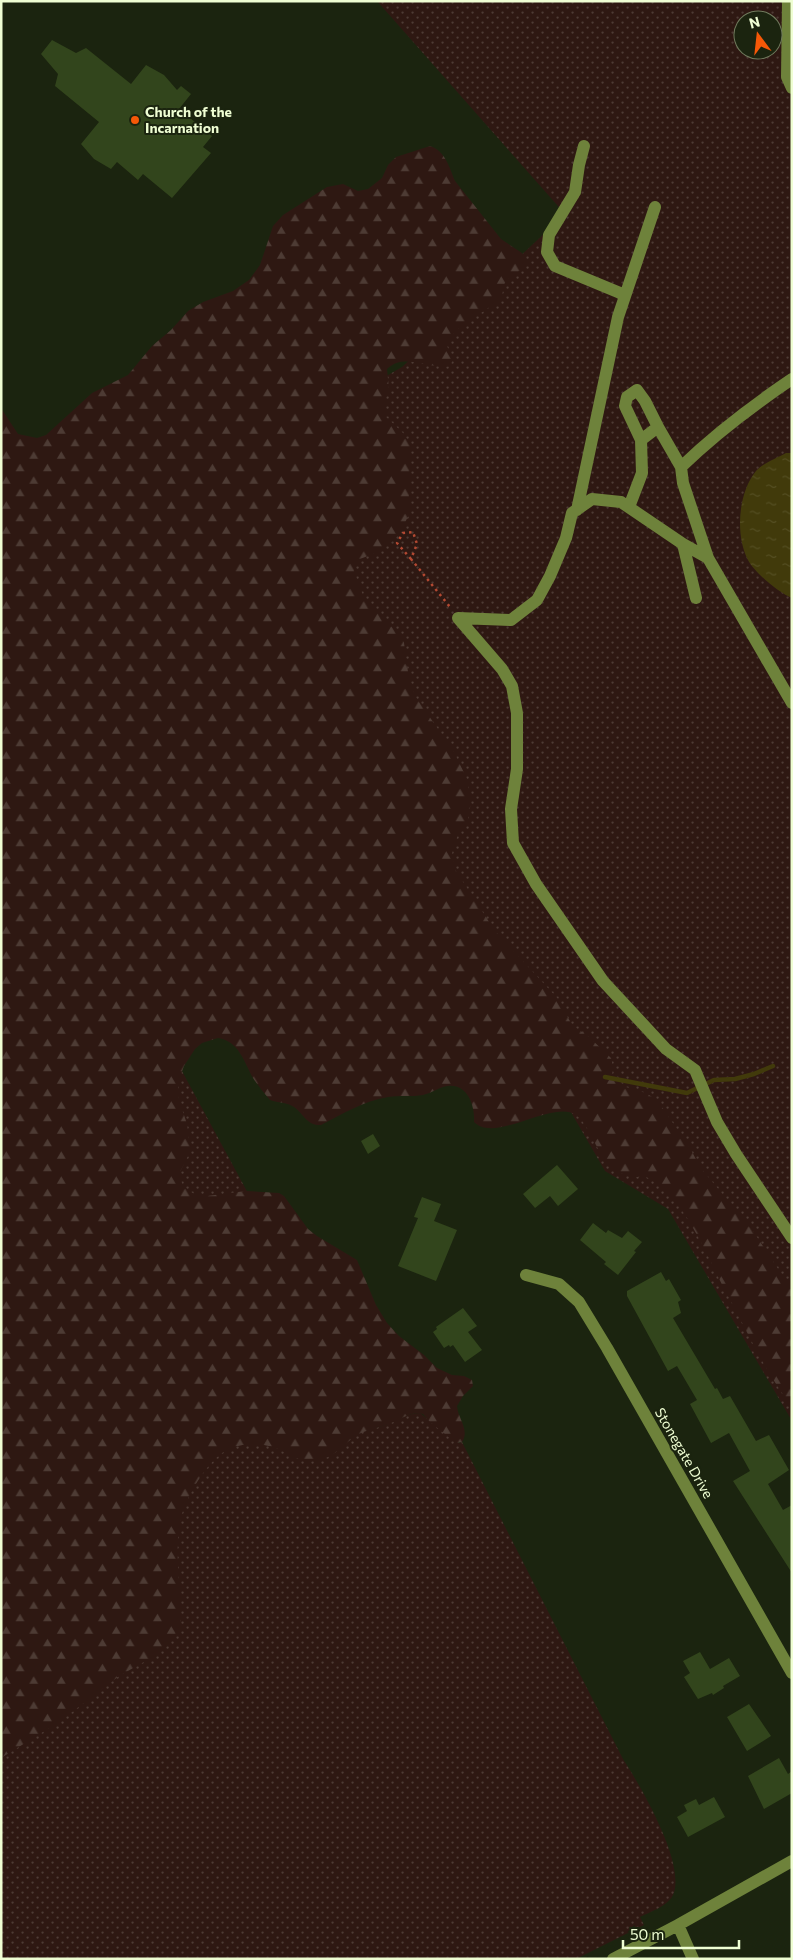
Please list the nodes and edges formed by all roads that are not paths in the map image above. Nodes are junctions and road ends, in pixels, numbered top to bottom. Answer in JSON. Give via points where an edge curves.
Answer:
{"nodes":[{"id":1,"x":788,"y":1,"type":"edge"},
{"id":2,"x":792,"y":88,"type":"edge"},
{"id":3,"x":584,"y":146,"type":"dead end"},
{"id":4,"x":655,"y":207,"type":"dead end"},
{"id":5,"x":625,"y":295,"type":"junction"},
{"id":6,"x":792,"y":379,"type":"edge"},
{"id":7,"x":658,"y":427,"type":"junction"},
{"id":8,"x":642,"y":440,"type":"junction"},
{"id":9,"x":681,"y":466,"type":"junction"},
{"id":10,"x":629,"y":508,"type":"junction"},
{"id":11,"x":577,"y":510,"type":"junction"},
{"id":12,"x":684,"y":544,"type":"junction"},
{"id":13,"x":708,"y":558,"type":"junction"},
{"id":14,"x":696,"y":598,"type":"dead end"},
{"id":15,"x":792,"y":703,"type":"edge"},
{"id":16,"x":792,"y":1238,"type":"edge"},
{"id":17,"x":526,"y":1274,"type":"dead end"},
{"id":18,"x":792,"y":1673,"type":"edge"},
{"id":19,"x":792,"y":1861,"type":"edge"},
{"id":20,"x":678,"y":1925,"type":"junction"},
{"id":21,"x":613,"y":1959,"type":"edge"},
{"id":22,"x":693,"y":1959,"type":"edge"}],
"edges":[{"from":1,"to":2,"type":"street","via":[[787,77]]},
{"from":3,"to":5,"type":"street","via":[[575,192],[549,235],[547,252],[555,266]]},
{"from":4,"to":5,"type":"street"},
{"from":5,"to":11,"type":"street","via":[[603,382]]},
{"from":6,"to":9,"type":"street","via":[[754,404]]},
{"from":7,"to":8,"type":"street"},
{"from":7,"to":8,"type":"street","via":[[637,390],[627,396],[625,406]]},
{"from":7,"to":9,"type":"street"},
{"from":8,"to":10,"type":"street","via":[[642,473]]},
{"from":9,"to":13,"type":"street","via":[[683,483]]},
{"from":10,"to":11,"type":"street","via":[[621,502],[592,500]]},
{"from":10,"to":12,"type":"street"},
{"from":11,"to":16,"type":"street","via":[[572,513],[566,538],[537,600],[511,620],[458,618],[502,669],[512,686],[517,713],[517,769],[511,809],[513,843],[536,884],[603,981],[666,1049],[695,1070],[717,1122]]},
{"from":12,"to":13,"type":"street"},
{"from":12,"to":14,"type":"street"},
{"from":13,"to":15,"type":"street"},
{"from":17,"to":18,"type":"street","name":"Stonegate Drive","via":[[559,1284],[578,1302]]},
{"from":19,"to":20,"type":"street"},
{"from":20,"to":21,"type":"street"},
{"from":20,"to":22,"type":"street"}]}
